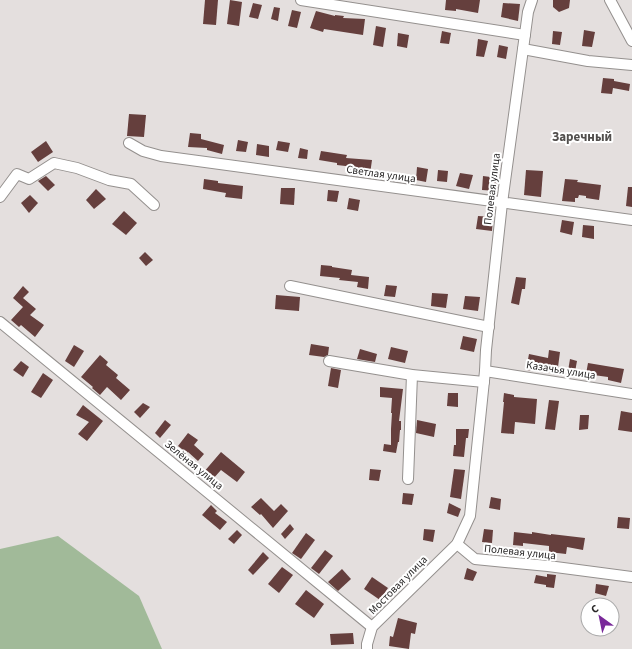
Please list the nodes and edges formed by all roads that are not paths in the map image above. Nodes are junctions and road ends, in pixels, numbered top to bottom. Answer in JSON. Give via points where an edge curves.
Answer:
{"nodes":[{"id":1,"x":301,"y":0,"type":"edge"},
{"id":2,"x":532,"y":0,"type":"edge"},
{"id":3,"x":610,"y":0,"type":"edge"},
{"id":4,"x":525,"y":35,"type":"junction"},
{"id":5,"x":632,"y":41,"type":"edge"},
{"id":6,"x":523,"y":48,"type":"junction"},
{"id":7,"x":632,"y":65,"type":"edge"},
{"id":8,"x":129,"y":143,"type":"dead end"},
{"id":9,"x":0,"y":197,"type":"edge"},
{"id":10,"x":502,"y":203,"type":"junction"},
{"id":11,"x":154,"y":205,"type":"dead end"},
{"id":12,"x":632,"y":220,"type":"edge"},
{"id":13,"x":290,"y":286,"type":"dead end"},
{"id":14,"x":0,"y":322,"type":"edge"},
{"id":15,"x":489,"y":327,"type":"junction"},
{"id":16,"x":329,"y":360,"type":"dead end"},
{"id":17,"x":485,"y":371,"type":"junction"},
{"id":18,"x":412,"y":376,"type":"junction"},
{"id":19,"x":484,"y":382,"type":"junction"},
{"id":20,"x":632,"y":394,"type":"edge"},
{"id":21,"x":408,"y":479,"type":"dead end"},
{"id":22,"x":457,"y":544,"type":"junction"},
{"id":23,"x":632,"y":577,"type":"edge"},
{"id":24,"x":372,"y":627,"type":"junction"},
{"id":25,"x":367,"y":649,"type":"edge"}],
"edges":[{"from":1,"to":4,"type":"street"},
{"from":2,"to":4,"type":"street","name":"Полевая улица"},
{"from":3,"to":5,"type":"street"},
{"from":4,"to":6,"type":"street","name":"Полевая улица"},
{"from":6,"to":7,"type":"street","via":[[588,61]]},
{"from":6,"to":10,"type":"street","name":"Полевая улица"},
{"from":8,"to":10,"type":"street","name":"Светлая улица","via":[[142,151],[161,156]]},
{"from":9,"to":11,"type":"street","via":[[17,174],[29,179],[54,163],[77,168],[109,180],[132,184]]},
{"from":10,"to":12,"type":"street","name":"Светлая улица"},
{"from":10,"to":15,"type":"street","name":"Полевая улица"},
{"from":13,"to":15,"type":"street"},
{"from":14,"to":24,"type":"street","name":"Зелёная улица"},
{"from":15,"to":17,"type":"street","name":"Полевая улица"},
{"from":16,"to":18,"type":"street"},
{"from":17,"to":19,"type":"street","name":"Полевая улица"},
{"from":17,"to":20,"type":"street","name":"Казачья улица"},
{"from":18,"to":19,"type":"street"},
{"from":18,"to":21,"type":"street"},
{"from":19,"to":22,"type":"street","name":"Полевая улица","via":[[470,516]]},
{"from":22,"to":23,"type":"street","name":"Полевая улица","via":[[475,559]]},
{"from":22,"to":24,"type":"street","name":"Мостовая улица"},
{"from":24,"to":25,"type":"street","name":"Мостовая улица"}]}
